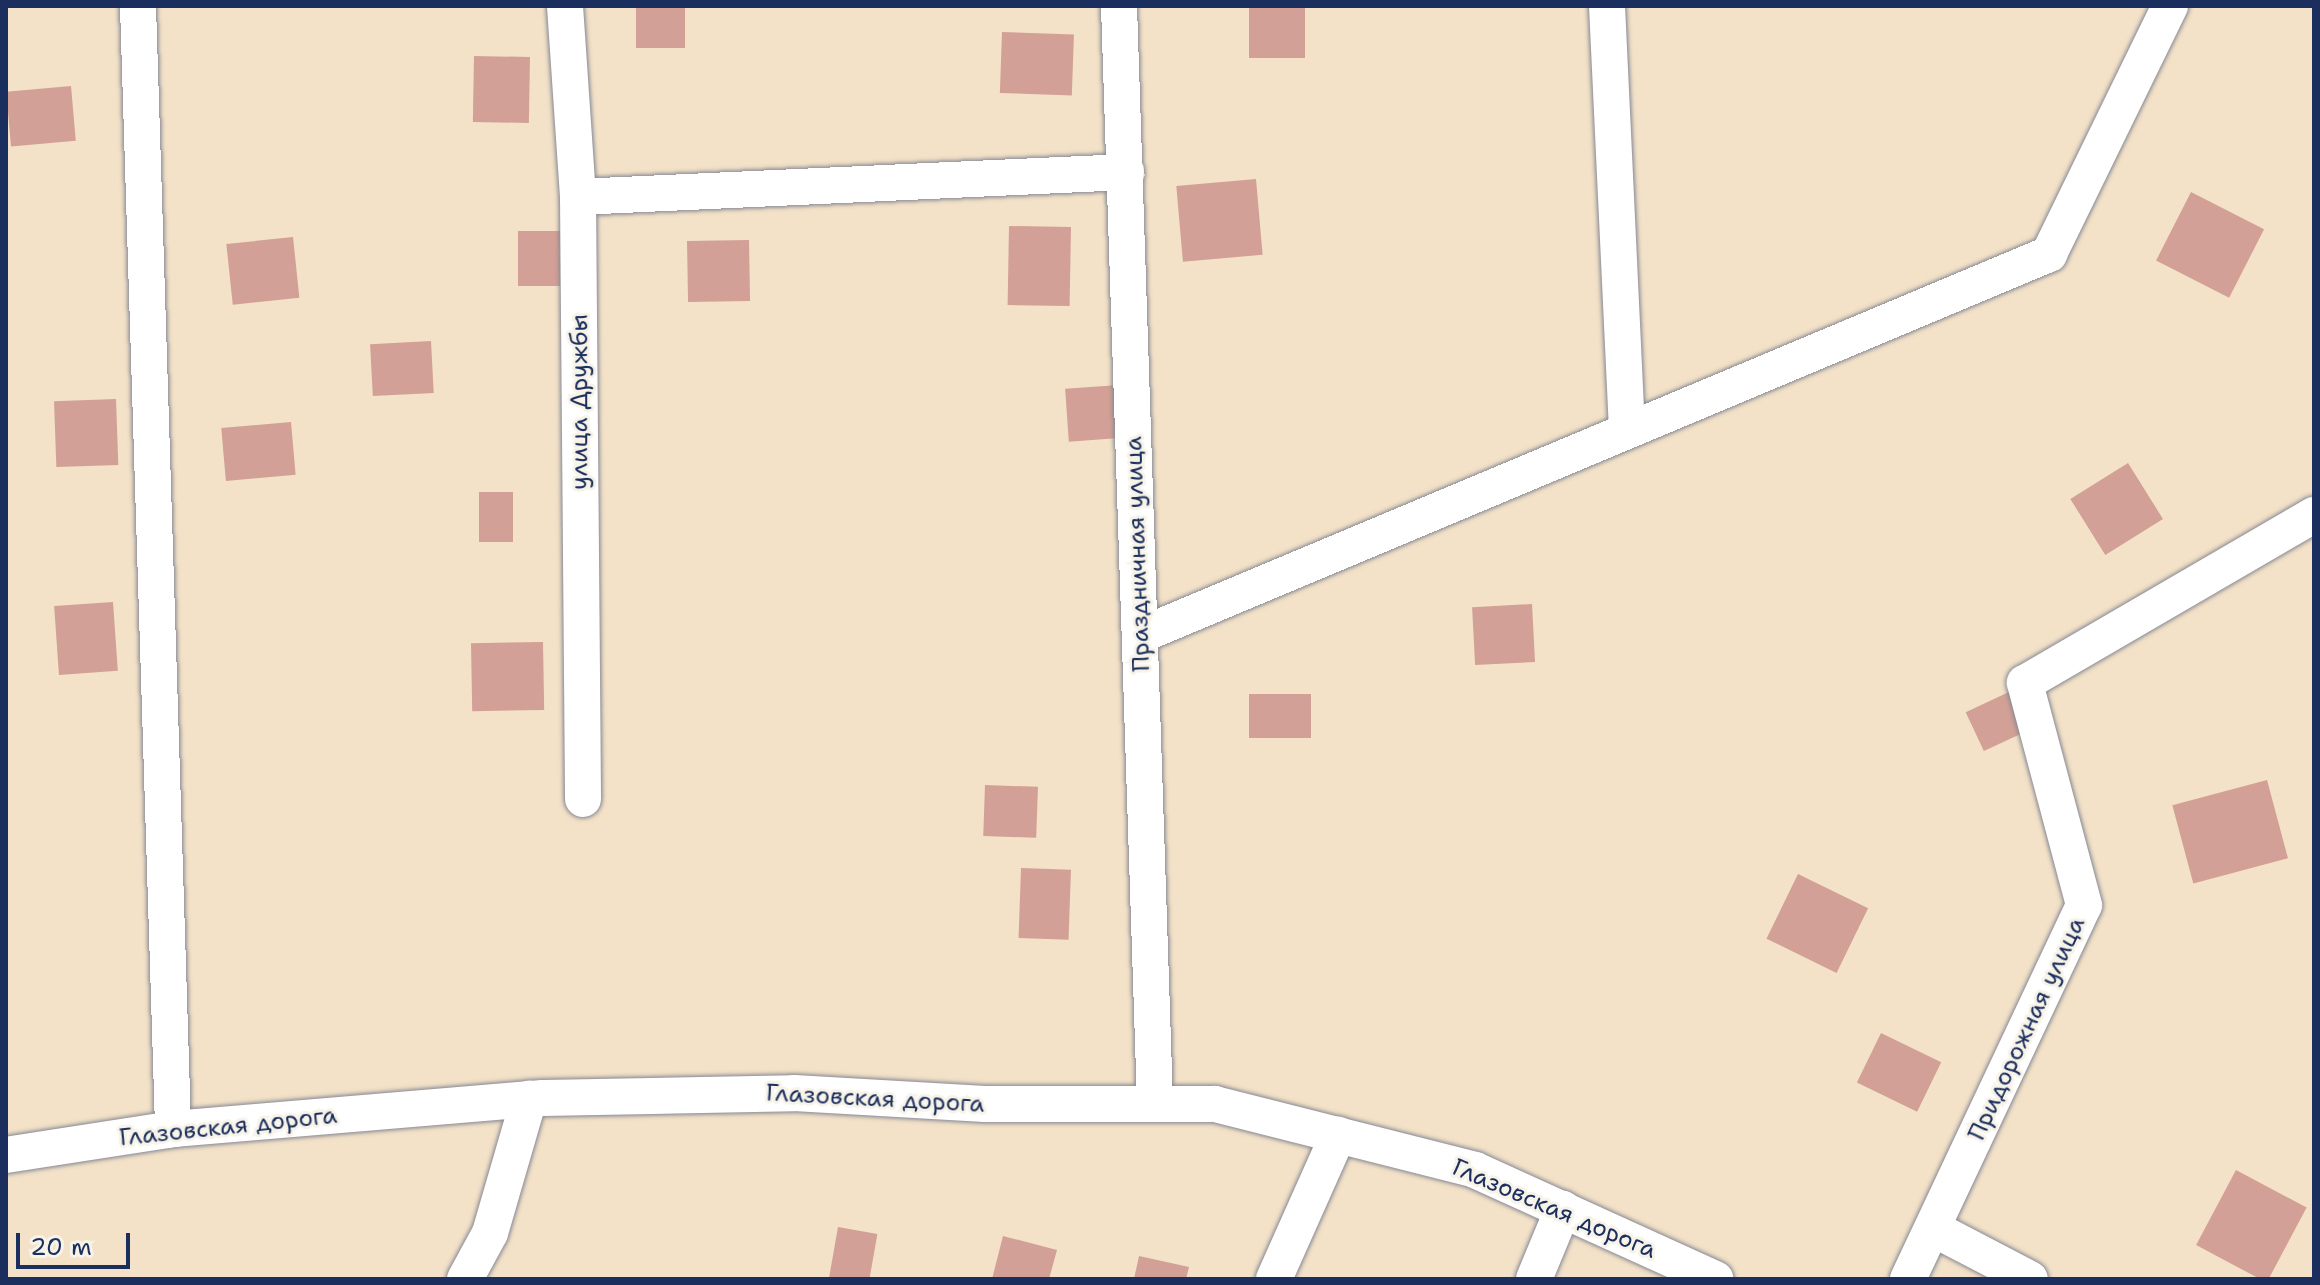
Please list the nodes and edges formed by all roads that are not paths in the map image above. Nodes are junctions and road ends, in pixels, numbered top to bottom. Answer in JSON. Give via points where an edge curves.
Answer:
{"nodes":[{"id":1,"x":138,"y":6,"type":"edge"},
{"id":2,"x":565,"y":6,"type":"edge"},
{"id":3,"x":1119,"y":6,"type":"edge"},
{"id":4,"x":1607,"y":6,"type":"edge"},
{"id":5,"x":2170,"y":6,"type":"edge"},
{"id":6,"x":1126,"y":172,"type":"junction"},
{"id":7,"x":578,"y":197,"type":"junction"},
{"id":8,"x":1627,"y":430,"type":"junction"},
{"id":9,"x":2314,"y":515,"type":"edge"},
{"id":10,"x":1141,"y":635,"type":"junction"},
{"id":11,"x":583,"y":799,"type":"dead end"},
{"id":12,"x":529,"y":1099,"type":"junction"},
{"id":13,"x":1155,"y":1103,"type":"junction"},
{"id":14,"x":173,"y":1129,"type":"junction"},
{"id":15,"x":1338,"y":1135,"type":"junction"},
{"id":16,"x":6,"y":1155,"type":"edge"},
{"id":17,"x":1563,"y":1209,"type":"junction"},
{"id":18,"x":1934,"y":1229,"type":"junction"},
{"id":19,"x":465,"y":1279,"type":"edge"},
{"id":20,"x":1274,"y":1279,"type":"edge"},
{"id":21,"x":1534,"y":1279,"type":"edge"},
{"id":22,"x":1715,"y":1279,"type":"edge"},
{"id":23,"x":1908,"y":1279,"type":"edge"},
{"id":24,"x":2030,"y":1279,"type":"edge"}],
"edges":[{"from":1,"to":14,"type":"street"},
{"from":2,"to":7,"type":"street","name":"улица Дружбы"},
{"from":3,"to":6,"type":"street","name":"Праздничная улица"},
{"from":4,"to":8,"type":"street"},
{"from":5,"to":8,"type":"street","via":[[2049,254]]},
{"from":6,"to":7,"type":"street"},
{"from":6,"to":10,"type":"street","name":"Праздничная улица"},
{"from":7,"to":11,"type":"street","name":"улица Дружбы"},
{"from":8,"to":10,"type":"street"},
{"from":9,"to":18,"type":"street","name":"Придорожная улица","via":[[2025,683],[2084,905]]},
{"from":10,"to":13,"type":"street","name":"Праздничная улица"},
{"from":12,"to":13,"type":"street","name":"Глазовская дорога","via":[[794,1093],[985,1104]]},
{"from":12,"to":14,"type":"street","name":"Глазовская дорога"},
{"from":12,"to":19,"type":"street","via":[[490,1233]]},
{"from":13,"to":15,"type":"street","name":"Глазовская дорога","via":[[1215,1104]]},
{"from":14,"to":16,"type":"street","name":"Глазовская дорога"},
{"from":15,"to":17,"type":"street","name":"Глазовская дорога","via":[[1475,1170]]},
{"from":15,"to":20,"type":"street"},
{"from":17,"to":21,"type":"street"},
{"from":17,"to":22,"type":"street","name":"Глазовская дорога"},
{"from":18,"to":23,"type":"street","name":"Придорожная улица"},
{"from":18,"to":24,"type":"street"}]}
